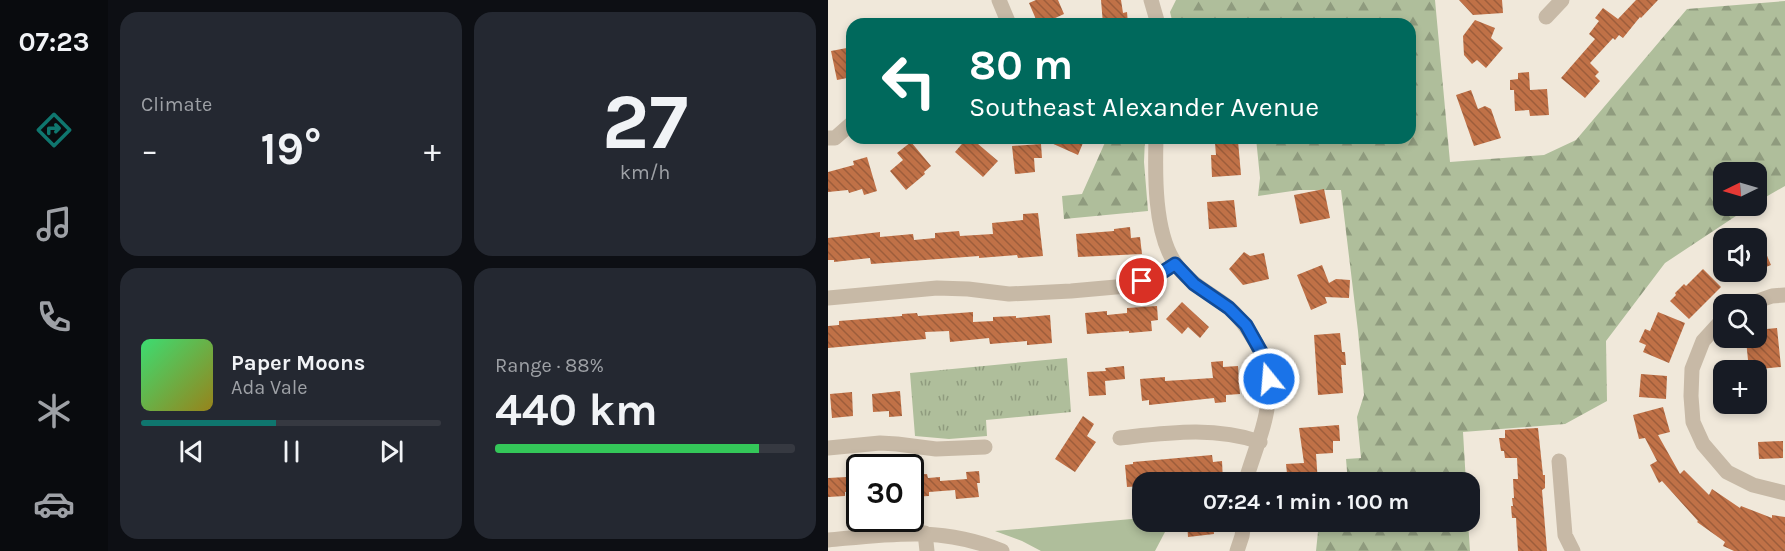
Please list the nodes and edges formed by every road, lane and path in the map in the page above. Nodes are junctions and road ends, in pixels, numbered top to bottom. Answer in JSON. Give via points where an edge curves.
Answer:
{"nodes":[{"id":1,"x":999,"y":0,"type":"edge"},
{"id":2,"x":1151,"y":0,"type":"edge"},
{"id":3,"x":1562,"y":0,"type":"edge"},
{"id":4,"x":1546,"y":17,"type":"dead end"},
{"id":5,"x":1007,"y":18,"type":"edge"},
{"id":6,"x":1156,"y":18,"type":"edge"},
{"id":7,"x":846,"y":128,"type":"edge"},
{"id":8,"x":828,"y":138,"type":"edge"},
{"id":9,"x":1156,"y":144,"type":"edge"},
{"id":10,"x":1175,"y":264,"type":"junction"},
{"id":11,"x":1785,"y":295,"type":"edge"},
{"id":12,"x":828,"y":298,"type":"edge"},
{"id":13,"x":1767,"y":298,"type":"edge"},
{"id":14,"x":1713,"y":330,"type":"edge"},
{"id":15,"x":1120,"y":438,"type":"dead end"},
{"id":16,"x":1260,"y":442,"type":"junction"},
{"id":17,"x":985,"y":447,"type":"dead end"},
{"id":18,"x":828,"y":448,"type":"edge"},
{"id":19,"x":1559,"y":461,"type":"dead end"},
{"id":20,"x":1249,"y":472,"type":"edge"},
{"id":21,"x":1785,"y":493,"type":"edge"},
{"id":22,"x":1243,"y":532,"type":"edge"},
{"id":23,"x":925,"y":533,"type":"junction"},
{"id":24,"x":828,"y":540,"type":"edge"},
{"id":25,"x":927,"y":551,"type":"edge"},
{"id":26,"x":1002,"y":551,"type":"edge"},
{"id":27,"x":1236,"y":551,"type":"edge"},
{"id":28,"x":1573,"y":551,"type":"edge"}],
"edges":[{"from":1,"to":5,"type":"street"},
{"from":2,"to":6,"type":"street"},
{"from":3,"to":4,"type":"street"},
{"from":7,"to":8,"type":"street","via":[[835,138]]},
{"from":9,"to":10,"type":"street","via":[[1160,219]]},
{"from":10,"to":12,"type":"street","via":[[1127,286],[1009,294],[937,288]]},
{"from":10,"to":16,"type":"street","via":[[1246,325],[1264,357],[1269,403]]},
{"from":11,"to":13,"type":"street"},
{"from":14,"to":21,"type":"street","via":[[1702,341],[1692,369],[1693,422],[1703,444],[1727,472],[1753,485]]},
{"from":15,"to":16,"type":"street","via":[[1206,431]]},
{"from":16,"to":20,"type":"street"},
{"from":17,"to":18,"type":"street","via":[[936,449],[880,443]]},
{"from":19,"to":28,"type":"street","via":[[1565,535]]},
{"from":22,"to":27,"type":"street"},
{"from":23,"to":24,"type":"street"},
{"from":23,"to":25,"type":"street"},
{"from":23,"to":26,"type":"street","via":[[964,538]]}]}
